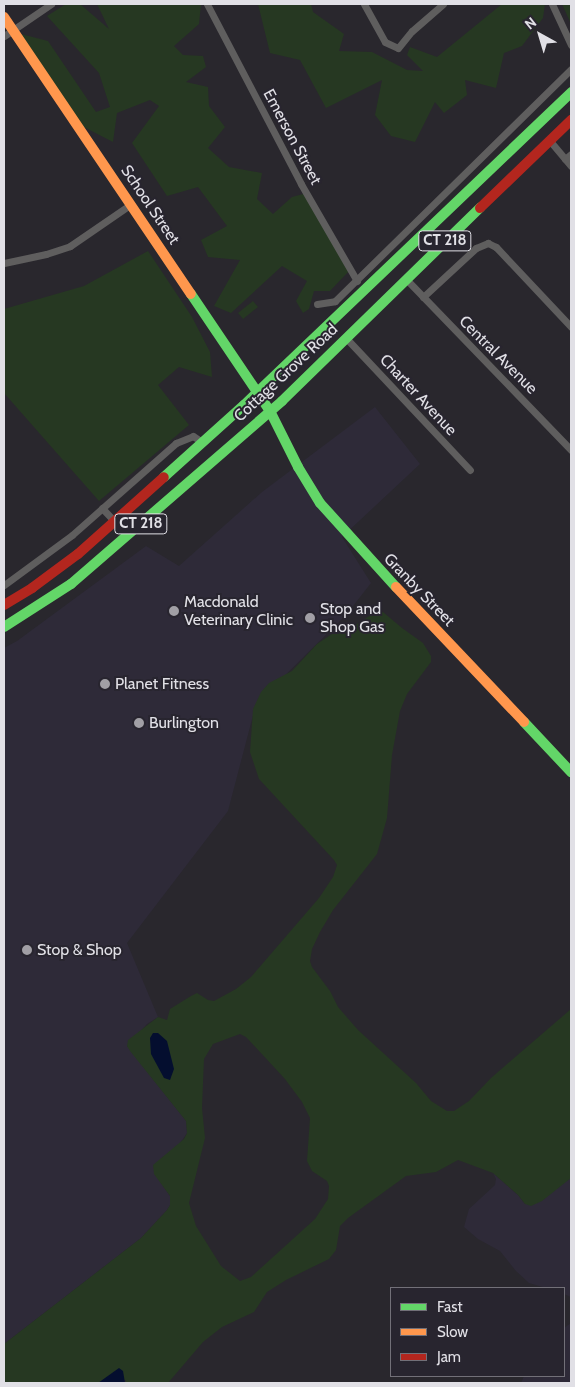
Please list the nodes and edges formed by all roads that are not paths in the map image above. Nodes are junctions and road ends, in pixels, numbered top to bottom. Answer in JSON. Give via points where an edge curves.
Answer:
{"nodes":[{"id":1,"x":51,"y":4,"type":"edge"},
{"id":2,"x":207,"y":4,"type":"edge"},
{"id":3,"x":364,"y":4,"type":"edge"},
{"id":4,"x":443,"y":4,"type":"edge"},
{"id":5,"x":552,"y":4,"type":"edge"},
{"id":6,"x":4,"y":16,"type":"edge"},
{"id":7,"x":13,"y":30,"type":"junction"},
{"id":8,"x":4,"y":36,"type":"edge"},
{"id":9,"x":571,"y":45,"type":"edge"},
{"id":10,"x":571,"y":69,"type":"edge"},
{"id":11,"x":571,"y":92,"type":"edge"},
{"id":12,"x":571,"y":120,"type":"edge"},
{"id":13,"x":550,"y":141,"type":"junction"},
{"id":14,"x":571,"y":154,"type":"edge"},
{"id":15,"x":565,"y":159,"type":"junction"},
{"id":16,"x":571,"y":166,"type":"edge"},
{"id":17,"x":131,"y":204,"type":"junction"},
{"id":18,"x":4,"y":263,"type":"edge"},
{"id":19,"x":406,"y":279,"type":"junction"},
{"id":20,"x":356,"y":281,"type":"junction"},
{"id":21,"x":423,"y":298,"type":"junction"},
{"id":22,"x":317,"y":304,"type":"dead end"},
{"id":23,"x":571,"y":327,"type":"edge"},
{"id":24,"x":346,"y":338,"type":"junction"},
{"id":25,"x":258,"y":392,"type":"junction"},
{"id":26,"x":270,"y":411,"type":"junction"},
{"id":27,"x":202,"y":442,"type":"junction"},
{"id":28,"x":571,"y":450,"type":"edge"},
{"id":29,"x":470,"y":470,"type":"dead end"},
{"id":30,"x":102,"y":508,"type":"junction"},
{"id":31,"x":115,"y":522,"type":"junction"},
{"id":32,"x":4,"y":585,"type":"edge"},
{"id":33,"x":4,"y":605,"type":"edge"},
{"id":34,"x":4,"y":627,"type":"edge"},
{"id":35,"x":571,"y":772,"type":"edge"}],
"edges":[{"from":1,"to":7,"type":"street"},
{"from":2,"to":20,"type":"street","name":"Emerson Street"},
{"from":3,"to":4,"type":"street","via":[[385,42],[398,48]]},
{"from":5,"to":9,"type":"street"},
{"from":6,"to":7,"type":"main road","name":"School Street"},
{"from":7,"to":8,"type":"street"},
{"from":7,"to":17,"type":"main road","name":"School Street"},
{"from":10,"to":20,"type":"street","name":"Cottage Grove Road"},
{"from":11,"to":25,"type":"main road","name":"Cottage Grove Road","number":"CT 218"},
{"from":12,"to":13,"type":"main road","name":"Cottage Grove Road","number":"CT 218"},
{"from":13,"to":15,"type":"street"},
{"from":13,"to":19,"type":"main road","name":"Cottage Grove Road","number":"CT 218"},
{"from":14,"to":15,"type":"street"},
{"from":15,"to":16,"type":"street"},
{"from":17,"to":18,"type":"street","via":[[70,246]]},
{"from":17,"to":25,"type":"main road","name":"School Street"},
{"from":19,"to":21,"type":"street","name":"Central Avenue"},
{"from":19,"to":24,"type":"main road","name":"Cottage Grove Road","number":"CT 218"},
{"from":20,"to":22,"type":"street","name":"Cottage Grove Road","via":[[335,301]]},
{"from":21,"to":23,"type":"street","via":[[477,246],[490,243]]},
{"from":21,"to":28,"type":"street","name":"Central Avenue"},
{"from":24,"to":26,"type":"main road","name":"Cottage Grove Road","number":"CT 218"},
{"from":24,"to":29,"type":"street","name":"Charter Avenue"},
{"from":25,"to":26,"type":"main road","name":"School Street"},
{"from":25,"to":27,"type":"main road","name":"Cottage Grove Road","number":"CT 218"},
{"from":26,"to":34,"type":"main road","name":"Cottage Grove Road","number":"CT 218","via":[[71,584]]},
{"from":26,"to":35,"type":"main road","name":"Granby Street","via":[[306,481],[328,513]]},
{"from":27,"to":30,"type":"street","via":[[193,436],[176,442]]},
{"from":27,"to":31,"type":"main road","name":"Cottage Grove Road","number":"CT 218"},
{"from":30,"to":31,"type":"street"},
{"from":30,"to":32,"type":"street","via":[[43,558]]},
{"from":31,"to":33,"type":"main road","name":"Cottage Grove Road","number":"CT 218","via":[[61,567]]}]}
